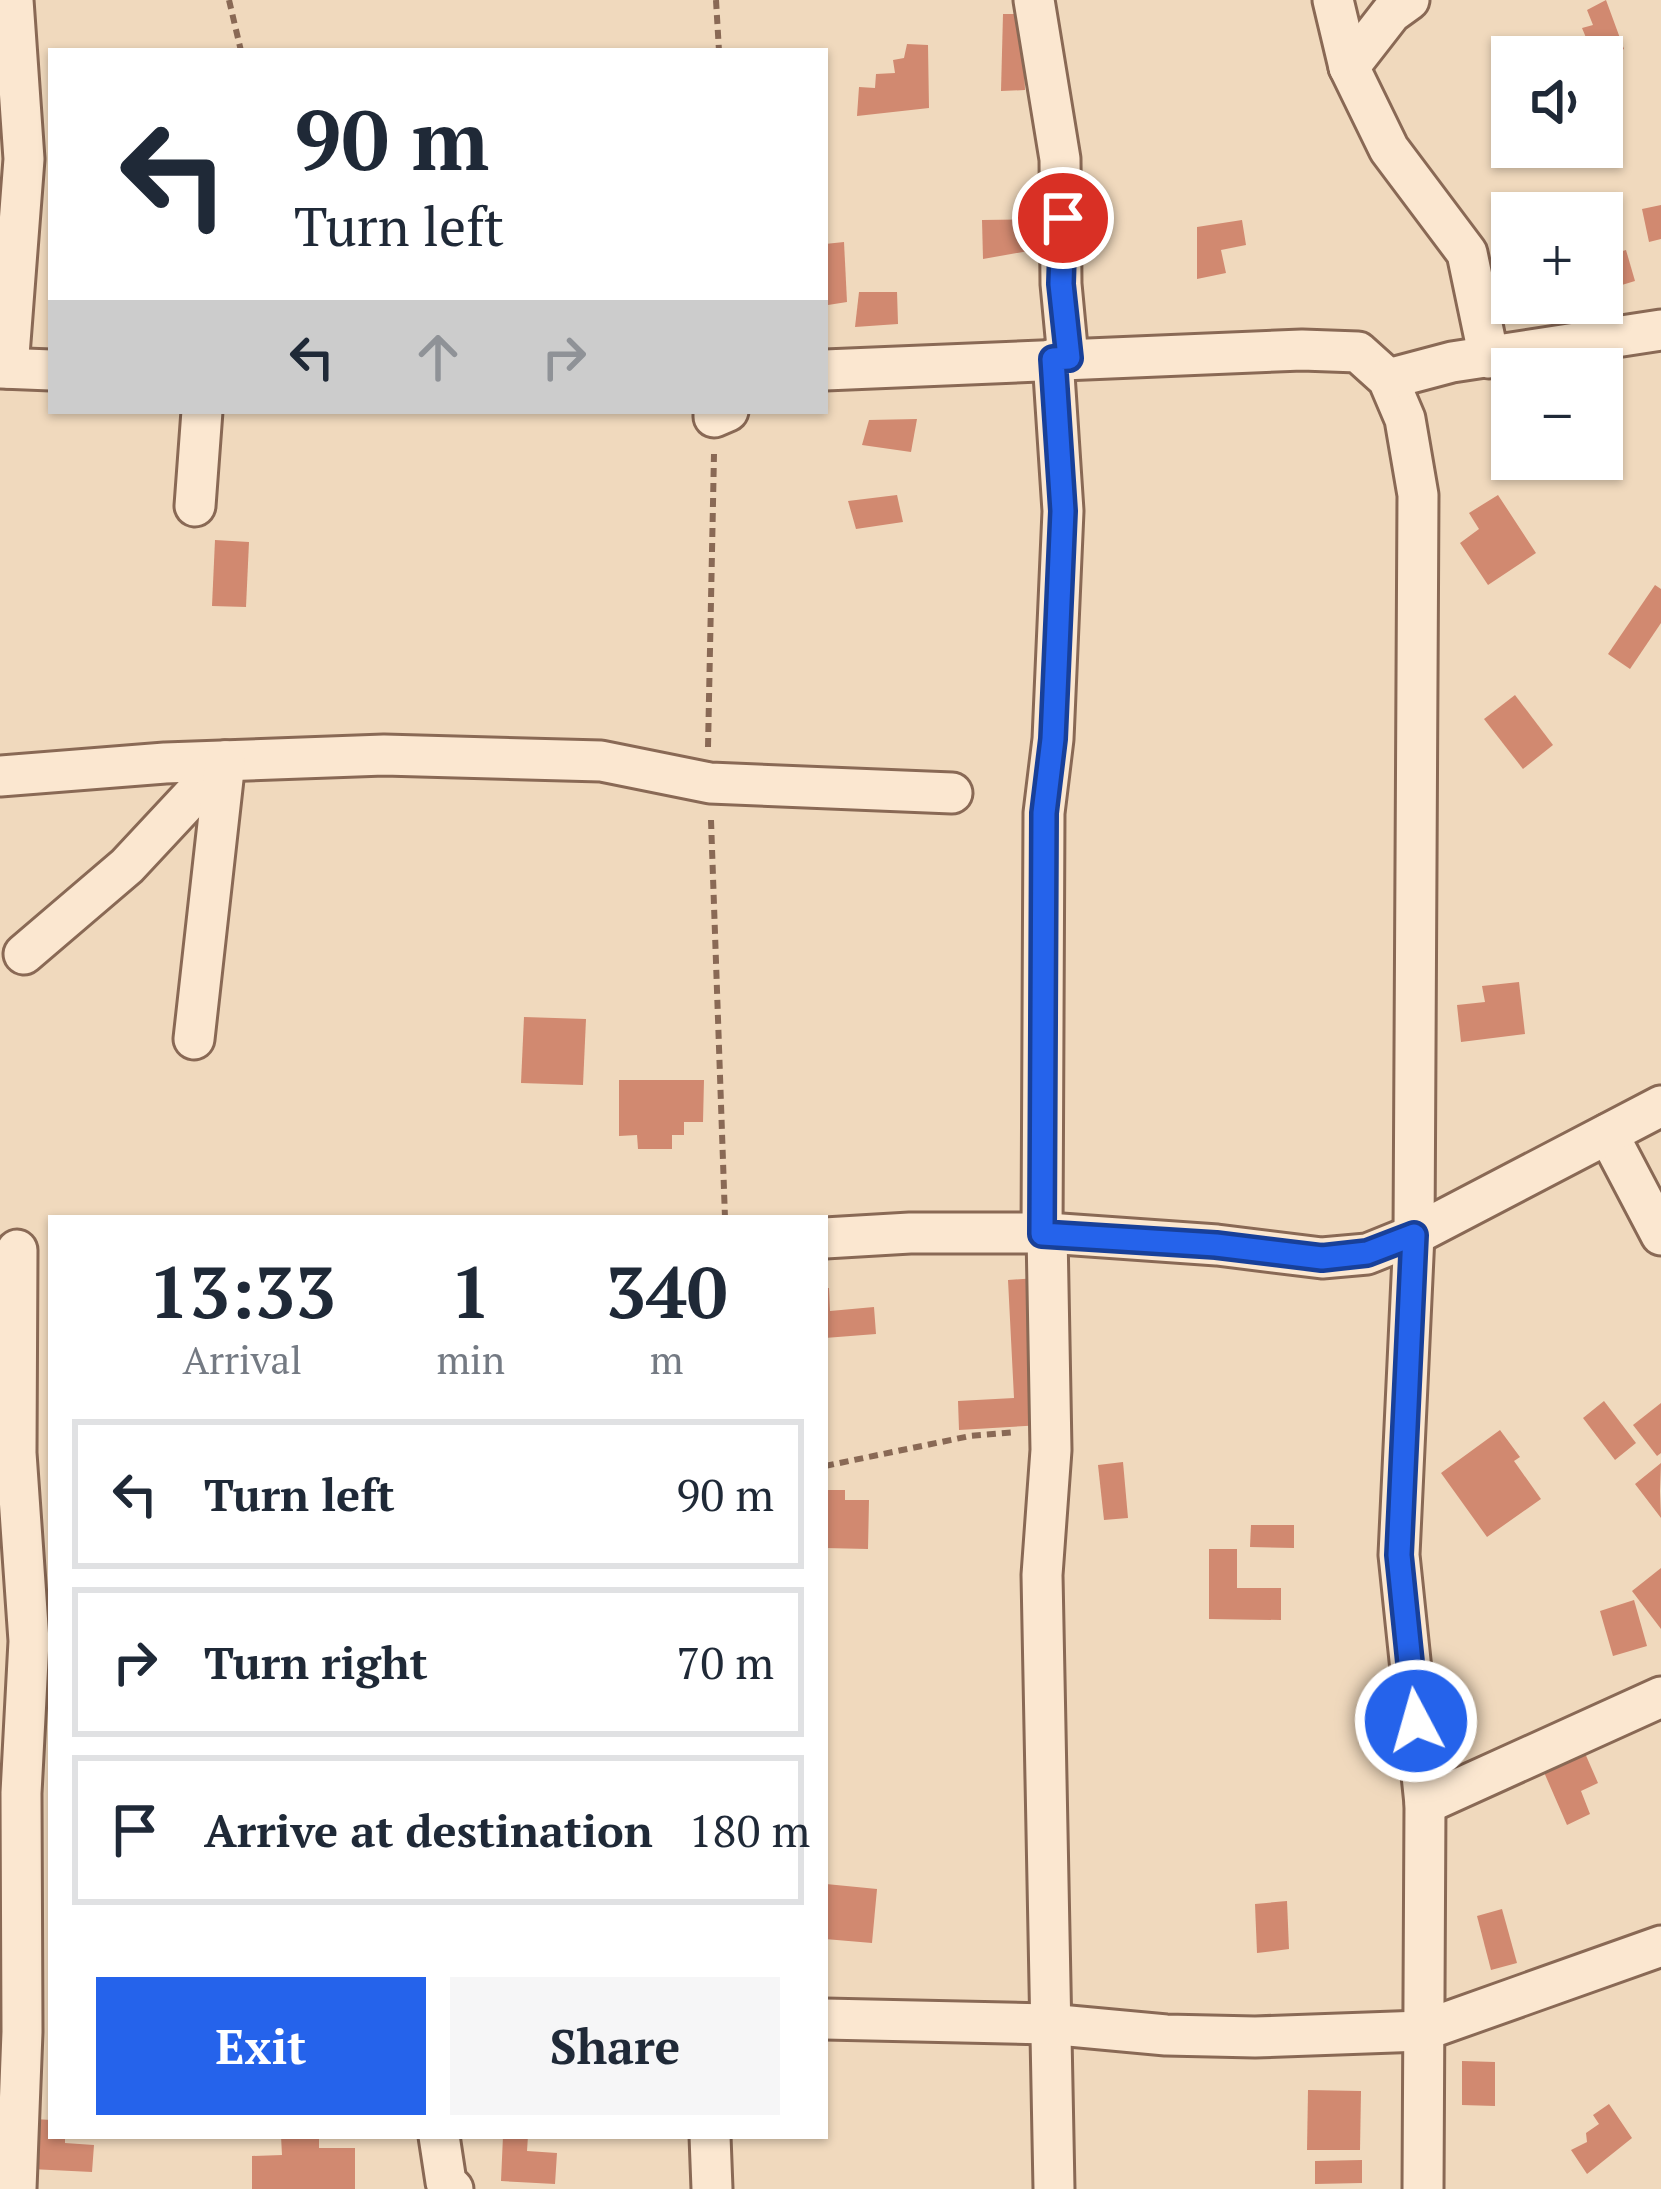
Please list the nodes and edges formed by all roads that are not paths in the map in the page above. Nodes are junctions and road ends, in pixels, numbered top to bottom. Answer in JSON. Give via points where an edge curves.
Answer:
{"nodes":[{"id":1,"x":13,"y":0,"type":"edge"},
{"id":2,"x":1034,"y":0,"type":"edge"},
{"id":3,"x":1333,"y":0,"type":"edge"},
{"id":4,"x":1408,"y":0,"type":"edge"},
{"id":5,"x":1349,"y":67,"type":"junction"},
{"id":6,"x":1661,"y":330,"type":"edge"},
{"id":7,"x":1489,"y":358,"type":"junction"},
{"id":8,"x":1061,"y":359,"type":"junction"},
{"id":9,"x":4,"y":368,"type":"edge"},
{"id":10,"x":48,"y":370,"type":"edge"},
{"id":11,"x":828,"y":370,"type":"edge"},
{"id":12,"x":1388,"y":379,"type":"junction"},
{"id":13,"x":202,"y":414,"type":"edge"},
{"id":14,"x":195,"y":506,"type":"dead end"},
{"id":15,"x":224,"y":760,"type":"junction"},
{"id":16,"x":0,"y":776,"type":"edge"},
{"id":17,"x":952,"y":793,"type":"dead end"},
{"id":18,"x":25,"y":954,"type":"dead end"},
{"id":19,"x":194,"y":1039,"type":"dead end"},
{"id":20,"x":1661,"y":1106,"type":"edge"},
{"id":21,"x":1608,"y":1134,"type":"junction"},
{"id":22,"x":1045,"y":1234,"type":"junction"},
{"id":23,"x":1414,"y":1235,"type":"junction"},
{"id":24,"x":1661,"y":1235,"type":"edge"},
{"id":25,"x":828,"y":1238,"type":"edge"},
{"id":26,"x":23,"y":1250,"type":"edge"},
{"id":27,"x":1661,"y":1697,"type":"edge"},
{"id":28,"x":1425,"y":1804,"type":"junction"},
{"id":29,"x":1661,"y":1946,"type":"edge"},
{"id":30,"x":828,"y":2019,"type":"edge"},
{"id":31,"x":1048,"y":2024,"type":"junction"},
{"id":32,"x":1422,"y":2031,"type":"junction"},
{"id":33,"x":24,"y":2033,"type":"edge"},
{"id":34,"x":440,"y":2139,"type":"edge"},
{"id":35,"x":710,"y":2139,"type":"edge"},
{"id":36,"x":16,"y":2189,"type":"edge"},
{"id":37,"x":453,"y":2189,"type":"edge"},
{"id":38,"x":712,"y":2189,"type":"edge"},
{"id":39,"x":1054,"y":2189,"type":"edge"},
{"id":40,"x":1423,"y":2189,"type":"edge"}],
"edges":[{"from":1,"to":9,"type":"street","via":[[24,159]]},
{"from":2,"to":8,"type":"street","via":[[1060,159]]},
{"from":3,"to":5,"type":"street"},
{"from":4,"to":5,"type":"street"},
{"from":5,"to":7,"type":"street","via":[[1389,149],[1468,254]]},
{"from":6,"to":7,"type":"street"},
{"from":7,"to":12,"type":"street"},
{"from":8,"to":11,"type":"street"},
{"from":8,"to":12,"type":"street","via":[[1358,352]]},
{"from":8,"to":22,"type":"street","via":[[1063,511],[1044,813]]},
{"from":9,"to":10,"type":"street"},
{"from":12,"to":23,"type":"street","via":[[1405,419],[1418,495]]},
{"from":13,"to":14,"type":"street"},
{"from":15,"to":16,"type":"street"},
{"from":15,"to":17,"type":"street","via":[[601,761],[710,783]]},
{"from":15,"to":18,"type":"street","via":[[127,866]]},
{"from":15,"to":19,"type":"street"},
{"from":20,"to":21,"type":"street"},
{"from":21,"to":23,"type":"street"},
{"from":21,"to":24,"type":"street"},
{"from":22,"to":23,"type":"street","via":[[1322,1258],[1367,1253]]},
{"from":22,"to":25,"type":"street"},
{"from":22,"to":31,"type":"street"},
{"from":23,"to":28,"type":"street","via":[[1399,1555]]},
{"from":26,"to":33,"type":"street","via":[[16,1453],[29,1641],[21,1793]]},
{"from":27,"to":28,"type":"street"},
{"from":28,"to":32,"type":"street"},
{"from":29,"to":32,"type":"street"},
{"from":30,"to":31,"type":"street"},
{"from":31,"to":32,"type":"street","via":[[1256,2037]]},
{"from":31,"to":39,"type":"street"},
{"from":32,"to":40,"type":"street"},
{"from":33,"to":36,"type":"street"},
{"from":34,"to":37,"type":"street"},
{"from":35,"to":38,"type":"street"}]}
